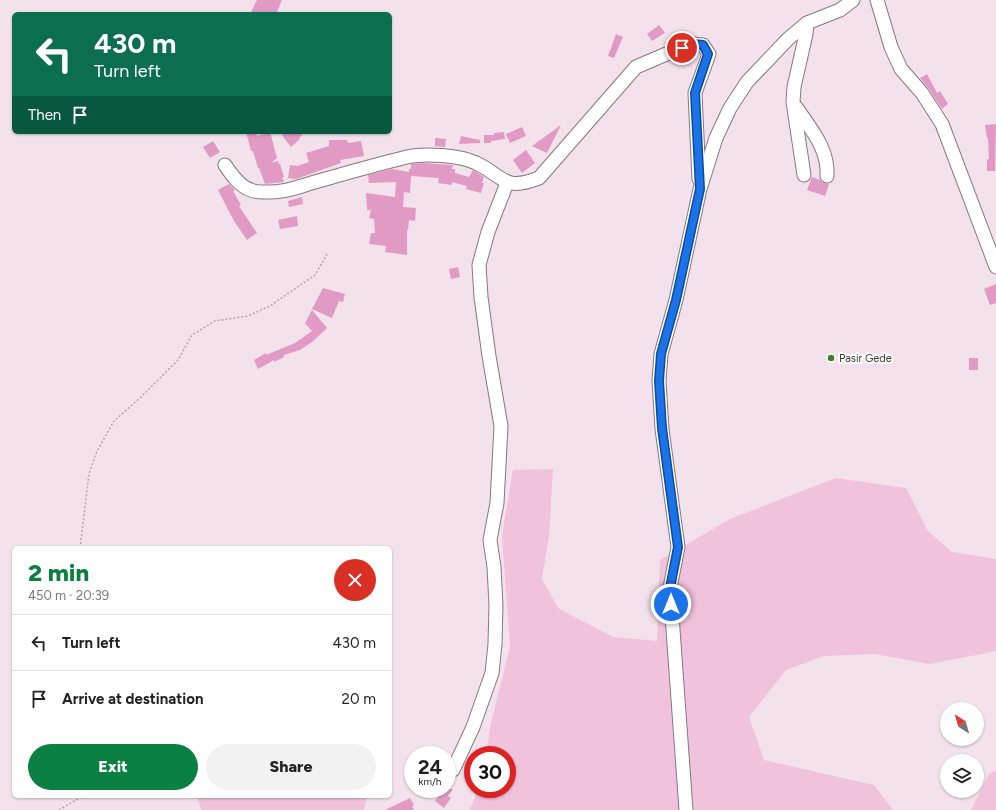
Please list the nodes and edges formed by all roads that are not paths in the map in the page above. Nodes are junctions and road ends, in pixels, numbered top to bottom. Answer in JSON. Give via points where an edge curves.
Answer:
{"nodes":[{"id":1,"x":853,"y":0,"type":"edge"},
{"id":2,"x":877,"y":0,"type":"edge"},
{"id":3,"x":807,"y":23,"type":"junction"},
{"id":4,"x":793,"y":102,"type":"junction"},
{"id":5,"x":225,"y":165,"type":"dead end"},
{"id":6,"x":804,"y":175,"type":"dead end"},
{"id":7,"x":827,"y":176,"type":"dead end"},
{"id":8,"x":507,"y":183,"type":"junction"},
{"id":9,"x":700,"y":189,"type":"junction"},
{"id":10,"x":996,"y":267,"type":"edge"},
{"id":11,"x":456,"y":764,"type":"edge"},
{"id":12,"x":686,"y":810,"type":"edge"}],
"edges":[{"from":1,"to":3,"type":"street","via":[[840,10]]},
{"from":2,"to":10,"type":"street","via":[[900,69],[922,93],[942,124]]},
{"from":3,"to":4,"type":"street"},
{"from":3,"to":9,"type":"street","via":[[788,38],[746,82],[716,138]]},
{"from":4,"to":6,"type":"street"},
{"from":4,"to":7,"type":"street","via":[[825,152]]},
{"from":5,"to":8,"type":"street","via":[[239,183],[259,192],[289,191],[408,156],[437,155],[476,162]]},
{"from":8,"to":9,"type":"street","via":[[525,183],[539,178],[636,67],[693,44],[703,45],[708,54],[695,93]]},
{"from":8,"to":11,"type":"street","via":[[488,232],[479,265],[489,356],[501,426],[497,503],[490,540],[496,605],[495,644],[492,673],[473,727]]},
{"from":9,"to":12,"type":"street","via":[[676,300],[661,354],[659,381],[662,428],[678,547],[670,588]]}]}
